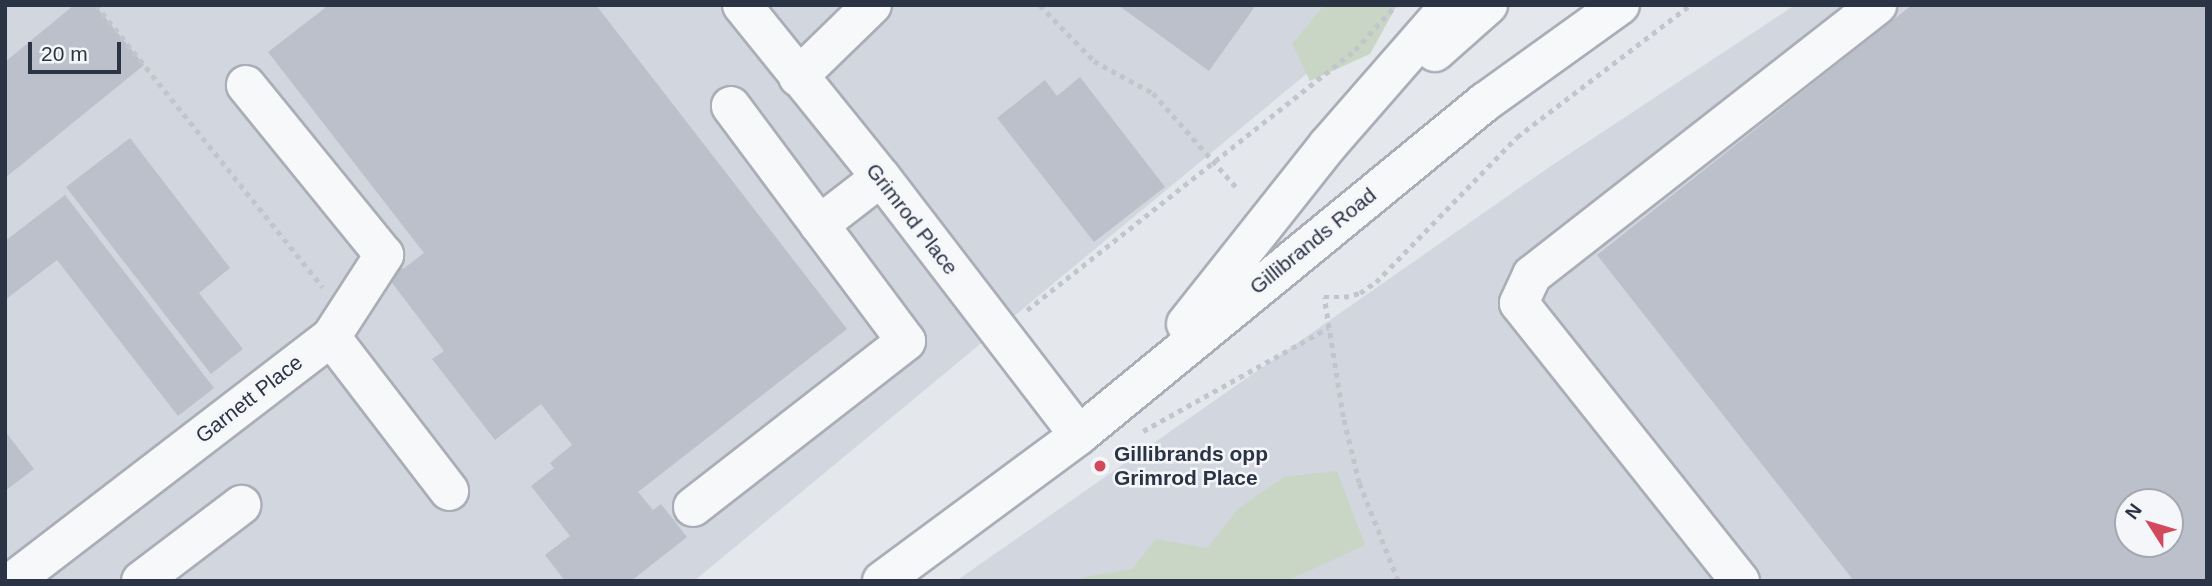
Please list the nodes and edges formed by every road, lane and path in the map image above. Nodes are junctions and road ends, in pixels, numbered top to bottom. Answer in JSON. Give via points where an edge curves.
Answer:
{"nodes":[{"id":1,"x":96,"y":5,"type":"edge"},
{"id":2,"x":742,"y":5,"type":"edge"},
{"id":3,"x":872,"y":5,"type":"edge"},
{"id":4,"x":1040,"y":5,"type":"edge"},
{"id":5,"x":1396,"y":5,"type":"edge"},
{"id":6,"x":1450,"y":5,"type":"edge"},
{"id":7,"x":1488,"y":5,"type":"edge"},
{"id":8,"x":1580,"y":5,"type":"edge"},
{"id":9,"x":1620,"y":5,"type":"edge"},
{"id":10,"x":1690,"y":5,"type":"edge"},
{"id":11,"x":1877,"y":5,"type":"edge"},
{"id":12,"x":798,"y":77,"type":"junction"},
{"id":13,"x":246,"y":85,"type":"dead end"},
{"id":14,"x":1485,"y":102,"type":"junction"},
{"id":15,"x":731,"y":106,"type":"dead end"},
{"id":16,"x":1328,"y":145,"type":"junction"},
{"id":17,"x":1212,"y":160,"type":"junction"},
{"id":18,"x":881,"y":177,"type":"junction"},
{"id":19,"x":1237,"y":188,"type":"dead end"},
{"id":20,"x":819,"y":225,"type":"junction"},
{"id":21,"x":338,"y":326,"type":"junction"},
{"id":22,"x":1328,"y":328,"type":"junction"},
{"id":23,"x":999,"y":332,"type":"junction"},
{"id":24,"x":1142,"y":381,"type":"junction"},
{"id":25,"x":1143,"y":431,"type":"dead end"},
{"id":26,"x":1079,"y":435,"type":"junction"},
{"id":27,"x":449,"y":491,"type":"dead end"},
{"id":28,"x":241,"y":505,"type":"dead end"},
{"id":29,"x":694,"y":507,"type":"dead end"},
{"id":30,"x":54,"y":569,"type":"edge"},
{"id":31,"x":11,"y":577,"type":"edge"},
{"id":32,"x":141,"y":581,"type":"edge"},
{"id":33,"x":882,"y":581,"type":"edge"},
{"id":34,"x":1398,"y":581,"type":"edge"},
{"id":35,"x":1740,"y":581,"type":"edge"}],
"edges":[{"from":1,"to":21,"type":"path"},
{"from":2,"to":12,"type":"street","name":"Grimrod Place"},
{"from":3,"to":12,"type":"street"},
{"from":4,"to":17,"type":"path","via":[[1094,61],[1153,93]]},
{"from":5,"to":17,"type":"path","via":[[1354,50]]},
{"from":6,"to":16,"type":"street","name":"Gillibrands Road"},
{"from":7,"to":16,"type":"street","name":"Gillibrands Road"},
{"from":8,"to":14,"type":"street","name":"Gillibrands Road"},
{"from":9,"to":14,"type":"street","name":"Gillibrands Road"},
{"from":10,"to":22,"type":"path","via":[[1517,136],[1376,282],[1360,293],[1324,297]]},
{"from":11,"to":35,"type":"street","via":[[1532,275],[1518,303]]},
{"from":12,"to":18,"type":"street","name":"Grimrod Place"},
{"from":13,"to":21,"type":"street","name":"Garnett Place","via":[[384,255]]},
{"from":14,"to":24,"type":"street","name":"Gillibrands Road"},
{"from":15,"to":20,"type":"street"},
{"from":16,"to":24,"type":"street","name":"Gillibrands Road"},
{"from":17,"to":19,"type":"path"},
{"from":17,"to":23,"type":"path"},
{"from":18,"to":20,"type":"street"},
{"from":18,"to":23,"type":"street","name":"Grimrod Place"},
{"from":20,"to":29,"type":"street","via":[[906,341]]},
{"from":21,"to":27,"type":"street"},
{"from":21,"to":30,"type":"street","name":"Garnett Place"},
{"from":22,"to":25,"type":"path"},
{"from":22,"to":34,"type":"path","via":[[1359,483]]},
{"from":23,"to":26,"type":"street","name":"Grimrod Place"},
{"from":24,"to":26,"type":"street","name":"Gillibrands Road"},
{"from":26,"to":33,"type":"street","name":"Gillibrands Road"},
{"from":28,"to":32,"type":"street"},
{"from":30,"to":31,"type":"street","name":"Garnett Place"}]}
